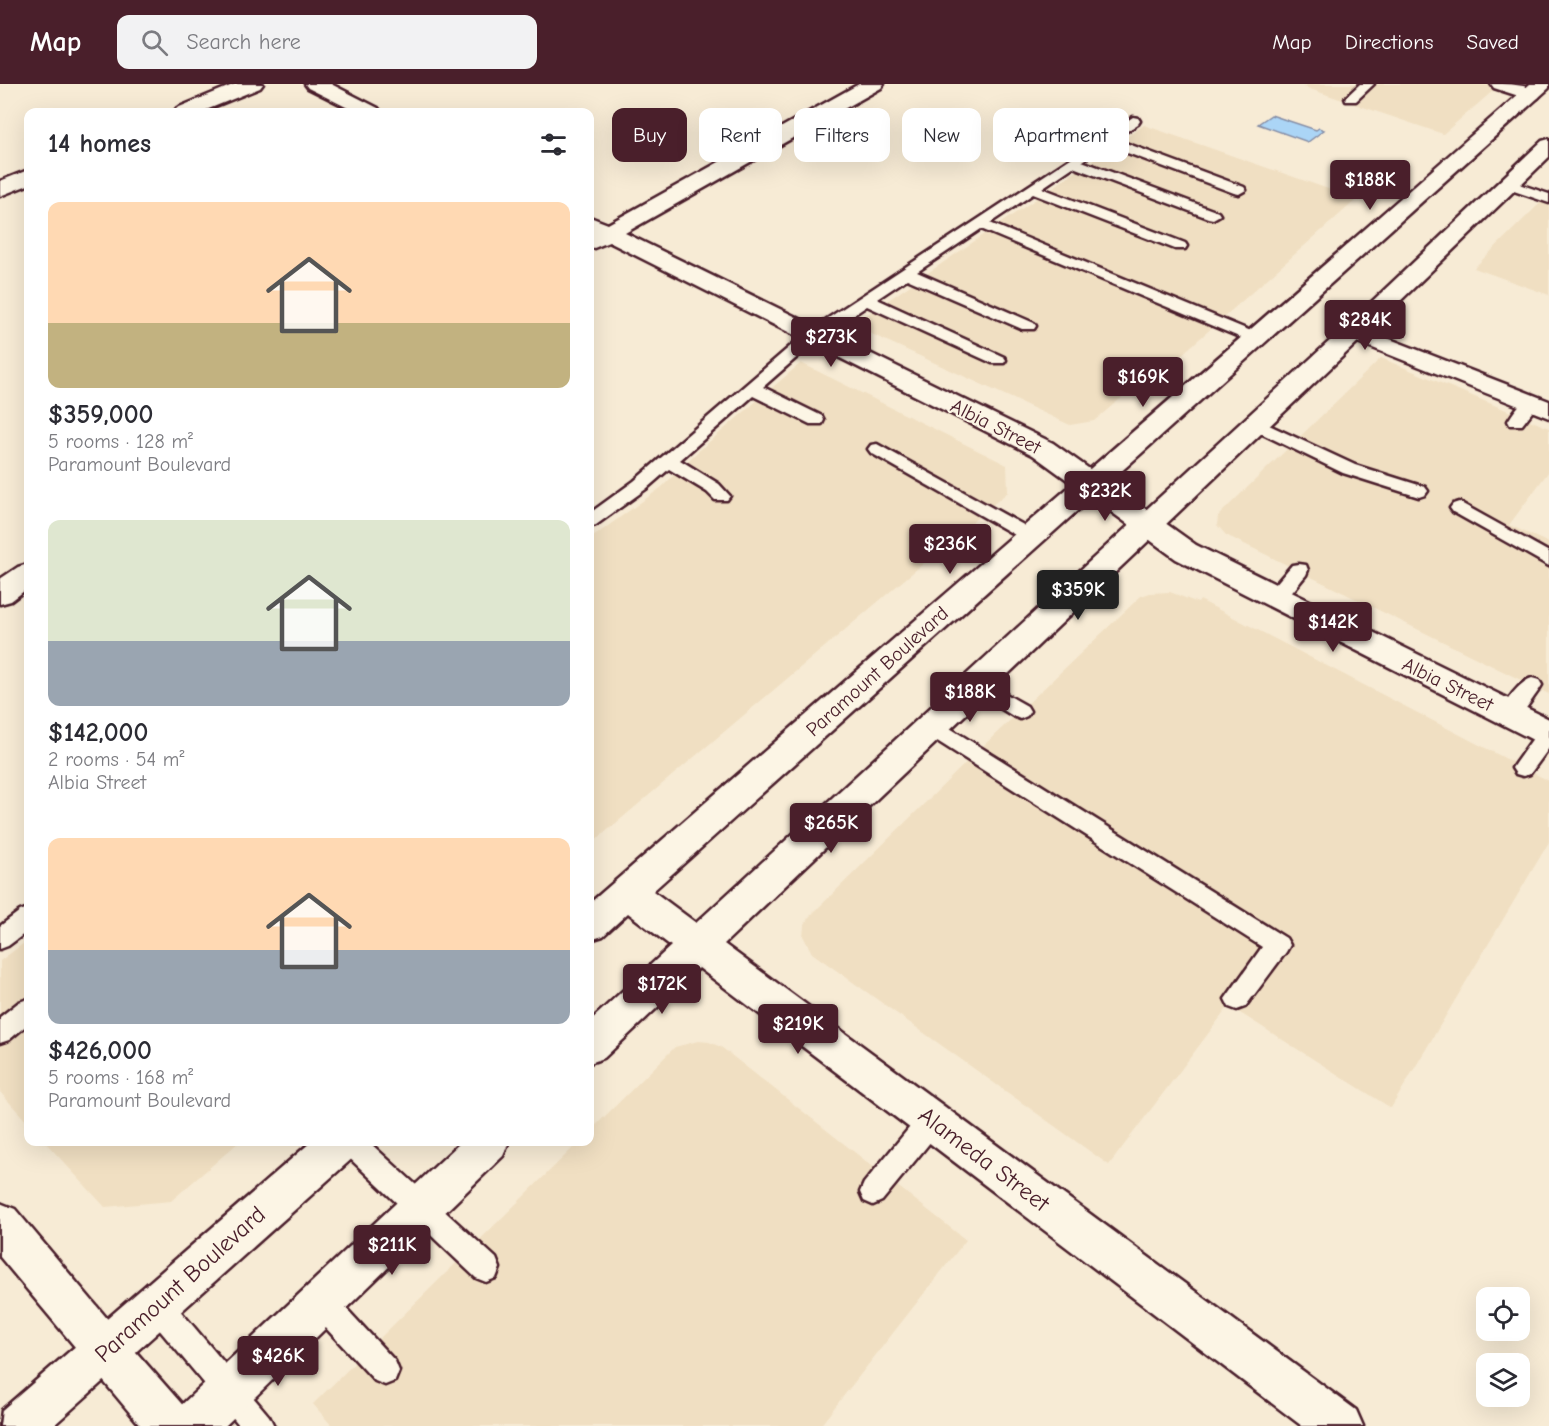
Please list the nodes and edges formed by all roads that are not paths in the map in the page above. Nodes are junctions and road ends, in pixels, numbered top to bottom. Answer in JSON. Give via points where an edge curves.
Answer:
{"nodes":[{"id":1,"x":253,"y":84,"type":"edge"},
{"id":2,"x":315,"y":84,"type":"edge"},
{"id":3,"x":874,"y":84,"type":"edge"},
{"id":4,"x":1368,"y":84,"type":"edge"},
{"id":5,"x":1501,"y":84,"type":"edge"},
{"id":6,"x":1537,"y":89,"type":"edge"},
{"id":7,"x":1351,"y":98,"type":"dead end"},
{"id":8,"x":194,"y":108,"type":"edge"},
{"id":9,"x":363,"y":108,"type":"edge"},
{"id":10,"x":1133,"y":121,"type":"dead end"},
{"id":11,"x":1129,"y":124,"type":"edge"},
{"id":12,"x":1129,"y":149,"type":"edge"},
{"id":13,"x":1546,"y":152,"type":"edge"},
{"id":14,"x":1072,"y":162,"type":"joint"},
{"id":15,"x":24,"y":179,"type":"edge"},
{"id":16,"x":1507,"y":184,"type":"junction"},
{"id":17,"x":0,"y":189,"type":"edge"},
{"id":18,"x":1032,"y":189,"type":"junction"},
{"id":19,"x":1239,"y":190,"type":"dead end"},
{"id":20,"x":1549,"y":199,"type":"edge"},
{"id":21,"x":1214,"y":215,"type":"dead end"},
{"id":22,"x":980,"y":224,"type":"junction"},
{"id":23,"x":595,"y":233,"type":"edge"},
{"id":24,"x":1179,"y":246,"type":"dead end"},
{"id":25,"x":906,"y":273,"type":"junction"},
{"id":26,"x":866,"y":300,"type":"junction"},
{"id":27,"x":1028,"y":326,"type":"dead end"},
{"id":28,"x":1354,"y":332,"type":"junction"},
{"id":29,"x":813,"y":335,"type":"junction"},
{"id":30,"x":1257,"y":339,"type":"junction"},
{"id":31,"x":998,"y":360,"type":"dead end"},
{"id":32,"x":751,"y":388,"type":"junction"},
{"id":33,"x":1532,"y":411,"type":"edge"},
{"id":34,"x":816,"y":420,"type":"dead end"},
{"id":35,"x":1254,"y":423,"type":"junction"},
{"id":36,"x":877,"y":449,"type":"dead end"},
{"id":37,"x":669,"y":461,"type":"junction"},
{"id":38,"x":1090,"y":482,"type":"junction"},
{"id":39,"x":1419,"y":491,"type":"dead end"},
{"id":40,"x":721,"y":496,"type":"dead end"},
{"id":41,"x":1459,"y":508,"type":"dead end"},
{"id":42,"x":594,"y":518,"type":"edge"},
{"id":43,"x":1148,"y":524,"type":"junction"},
{"id":44,"x":1030,"y":536,"type":"junction"},
{"id":45,"x":1549,"y":560,"type":"edge"},
{"id":46,"x":1299,"y":570,"type":"dead end"},
{"id":47,"x":24,"y":577,"type":"edge"},
{"id":48,"x":0,"y":594,"type":"edge"},
{"id":49,"x":1275,"y":598,"type":"junction"},
{"id":50,"x":975,"y":684,"type":"junction"},
{"id":51,"x":1532,"y":685,"type":"dead end"},
{"id":52,"x":1020,"y":711,"type":"dead end"},
{"id":53,"x":1509,"y":714,"type":"junction"},
{"id":54,"x":930,"y":726,"type":"junction"},
{"id":55,"x":1548,"y":733,"type":"edge"},
{"id":56,"x":1523,"y":768,"type":"dead end"},
{"id":57,"x":628,"y":892,"type":"junction"},
{"id":58,"x":24,"y":921,"type":"edge"},
{"id":59,"x":594,"y":922,"type":"edge"},
{"id":60,"x":0,"y":939,"type":"edge"},
{"id":61,"x":697,"y":944,"type":"junction"},
{"id":62,"x":1237,"y":999,"type":"dead end"},
{"id":63,"x":24,"y":1013,"type":"edge"},
{"id":64,"x":0,"y":1032,"type":"edge"},
{"id":65,"x":594,"y":1042,"type":"edge"},
{"id":66,"x":932,"y":1120,"type":"junction"},
{"id":67,"x":336,"y":1146,"type":"edge"},
{"id":68,"x":355,"y":1146,"type":"edge"},
{"id":69,"x":485,"y":1146,"type":"edge"},
{"id":70,"x":873,"y":1192,"type":"dead end"},
{"id":71,"x":421,"y":1206,"type":"junction"},
{"id":72,"x":0,"y":1224,"type":"edge"},
{"id":73,"x":486,"y":1268,"type":"dead end"},
{"id":74,"x":321,"y":1302,"type":"junction"},
{"id":75,"x":157,"y":1305,"type":"junction"},
{"id":76,"x":105,"y":1351,"type":"junction"},
{"id":77,"x":385,"y":1371,"type":"dead end"},
{"id":78,"x":230,"y":1390,"type":"junction"},
{"id":79,"x":18,"y":1426,"type":"edge"},
{"id":80,"x":171,"y":1426,"type":"edge"},
{"id":81,"x":192,"y":1426,"type":"edge"},
{"id":82,"x":259,"y":1426,"type":"edge"},
{"id":83,"x":1340,"y":1426,"type":"edge"}],
"edges":[{"from":1,"to":8,"type":"main road"},
{"from":2,"to":9,"type":"main road"},
{"from":3,"to":23,"type":"main road"},
{"from":4,"to":7,"type":"lane"},
{"from":5,"to":6,"type":"main road"},
{"from":6,"to":30,"type":"main road","name":"Paramount Boulevard"},
{"from":10,"to":11,"type":"lane"},
{"from":12,"to":19,"type":"lane"},
{"from":13,"to":16,"type":"main road"},
{"from":14,"to":18,"type":"lane"},
{"from":14,"to":21,"type":"lane"},
{"from":15,"to":17,"type":"main road"},
{"from":16,"to":20,"type":"lane"},
{"from":16,"to":28,"type":"main road"},
{"from":18,"to":22,"type":"lane"},
{"from":18,"to":24,"type":"lane"},
{"from":22,"to":25,"type":"lane"},
{"from":22,"to":30,"type":"lane"},
{"from":23,"to":29,"type":"main road","name":"Albia Street"},
{"from":25,"to":26,"type":"lane"},
{"from":25,"to":27,"type":"lane"},
{"from":26,"to":29,"type":"lane"},
{"from":26,"to":31,"type":"lane"},
{"from":28,"to":33,"type":"main road"},
{"from":28,"to":35,"type":"main road"},
{"from":29,"to":32,"type":"lane"},
{"from":29,"to":38,"type":"main road","name":"Albia Street","via":[[1043,450]]},
{"from":30,"to":38,"type":"main road","name":"Paramount Boulevard"},
{"from":32,"to":34,"type":"lane"},
{"from":32,"to":37,"type":"lane"},
{"from":35,"to":39,"type":"lane","via":[[1349,469]]},
{"from":35,"to":43,"type":"main road"},
{"from":36,"to":44,"type":"lane"},
{"from":37,"to":40,"type":"lane"},
{"from":37,"to":42,"type":"lane"},
{"from":38,"to":43,"type":"main road","name":"Albia Street"},
{"from":38,"to":44,"type":"main road","name":"Paramount Boulevard"},
{"from":41,"to":45,"type":"lane"},
{"from":43,"to":49,"type":"main road","name":"Albia Street","via":[[1186,552]]},
{"from":43,"to":50,"type":"main road"},
{"from":44,"to":57,"type":"main road","name":"Paramount Boulevard"},
{"from":46,"to":49,"type":"lane"},
{"from":47,"to":48,"type":"main road"},
{"from":49,"to":53,"type":"main road","name":"Albia Street"},
{"from":50,"to":52,"type":"lane"},
{"from":50,"to":54,"type":"main road"},
{"from":51,"to":53,"type":"lane"},
{"from":53,"to":55,"type":"main road","name":"Albia Street"},
{"from":54,"to":61,"type":"main road"},
{"from":54,"to":62,"type":"lane","via":[[1278,945]]},
{"from":55,"to":56,"type":"lane"},
{"from":57,"to":59,"type":"main road","name":"Paramount Boulevard"},
{"from":57,"to":61,"type":"main road","name":"Alameda Street"},
{"from":58,"to":60,"type":"lane"},
{"from":61,"to":65,"type":"main road"},
{"from":61,"to":66,"type":"main road","name":"Alameda Street"},
{"from":63,"to":64,"type":"lane"},
{"from":66,"to":70,"type":"lane"},
{"from":66,"to":83,"type":"main road","name":"Alameda Street"},
{"from":67,"to":75,"type":"main road","name":"Paramount Boulevard"},
{"from":68,"to":71,"type":"lane"},
{"from":69,"to":71,"type":"main road"},
{"from":71,"to":73,"type":"lane"},
{"from":71,"to":74,"type":"main road"},
{"from":72,"to":76,"type":"main road"},
{"from":74,"to":77,"type":"lane"},
{"from":74,"to":78,"type":"main road"},
{"from":75,"to":76,"type":"main road","name":"Paramount Boulevard"},
{"from":75,"to":78,"type":"lane"},
{"from":76,"to":79,"type":"main road","name":"Paramount Boulevard"},
{"from":76,"to":80,"type":"main road"},
{"from":78,"to":81,"type":"main road"},
{"from":78,"to":82,"type":"lane"}]}
